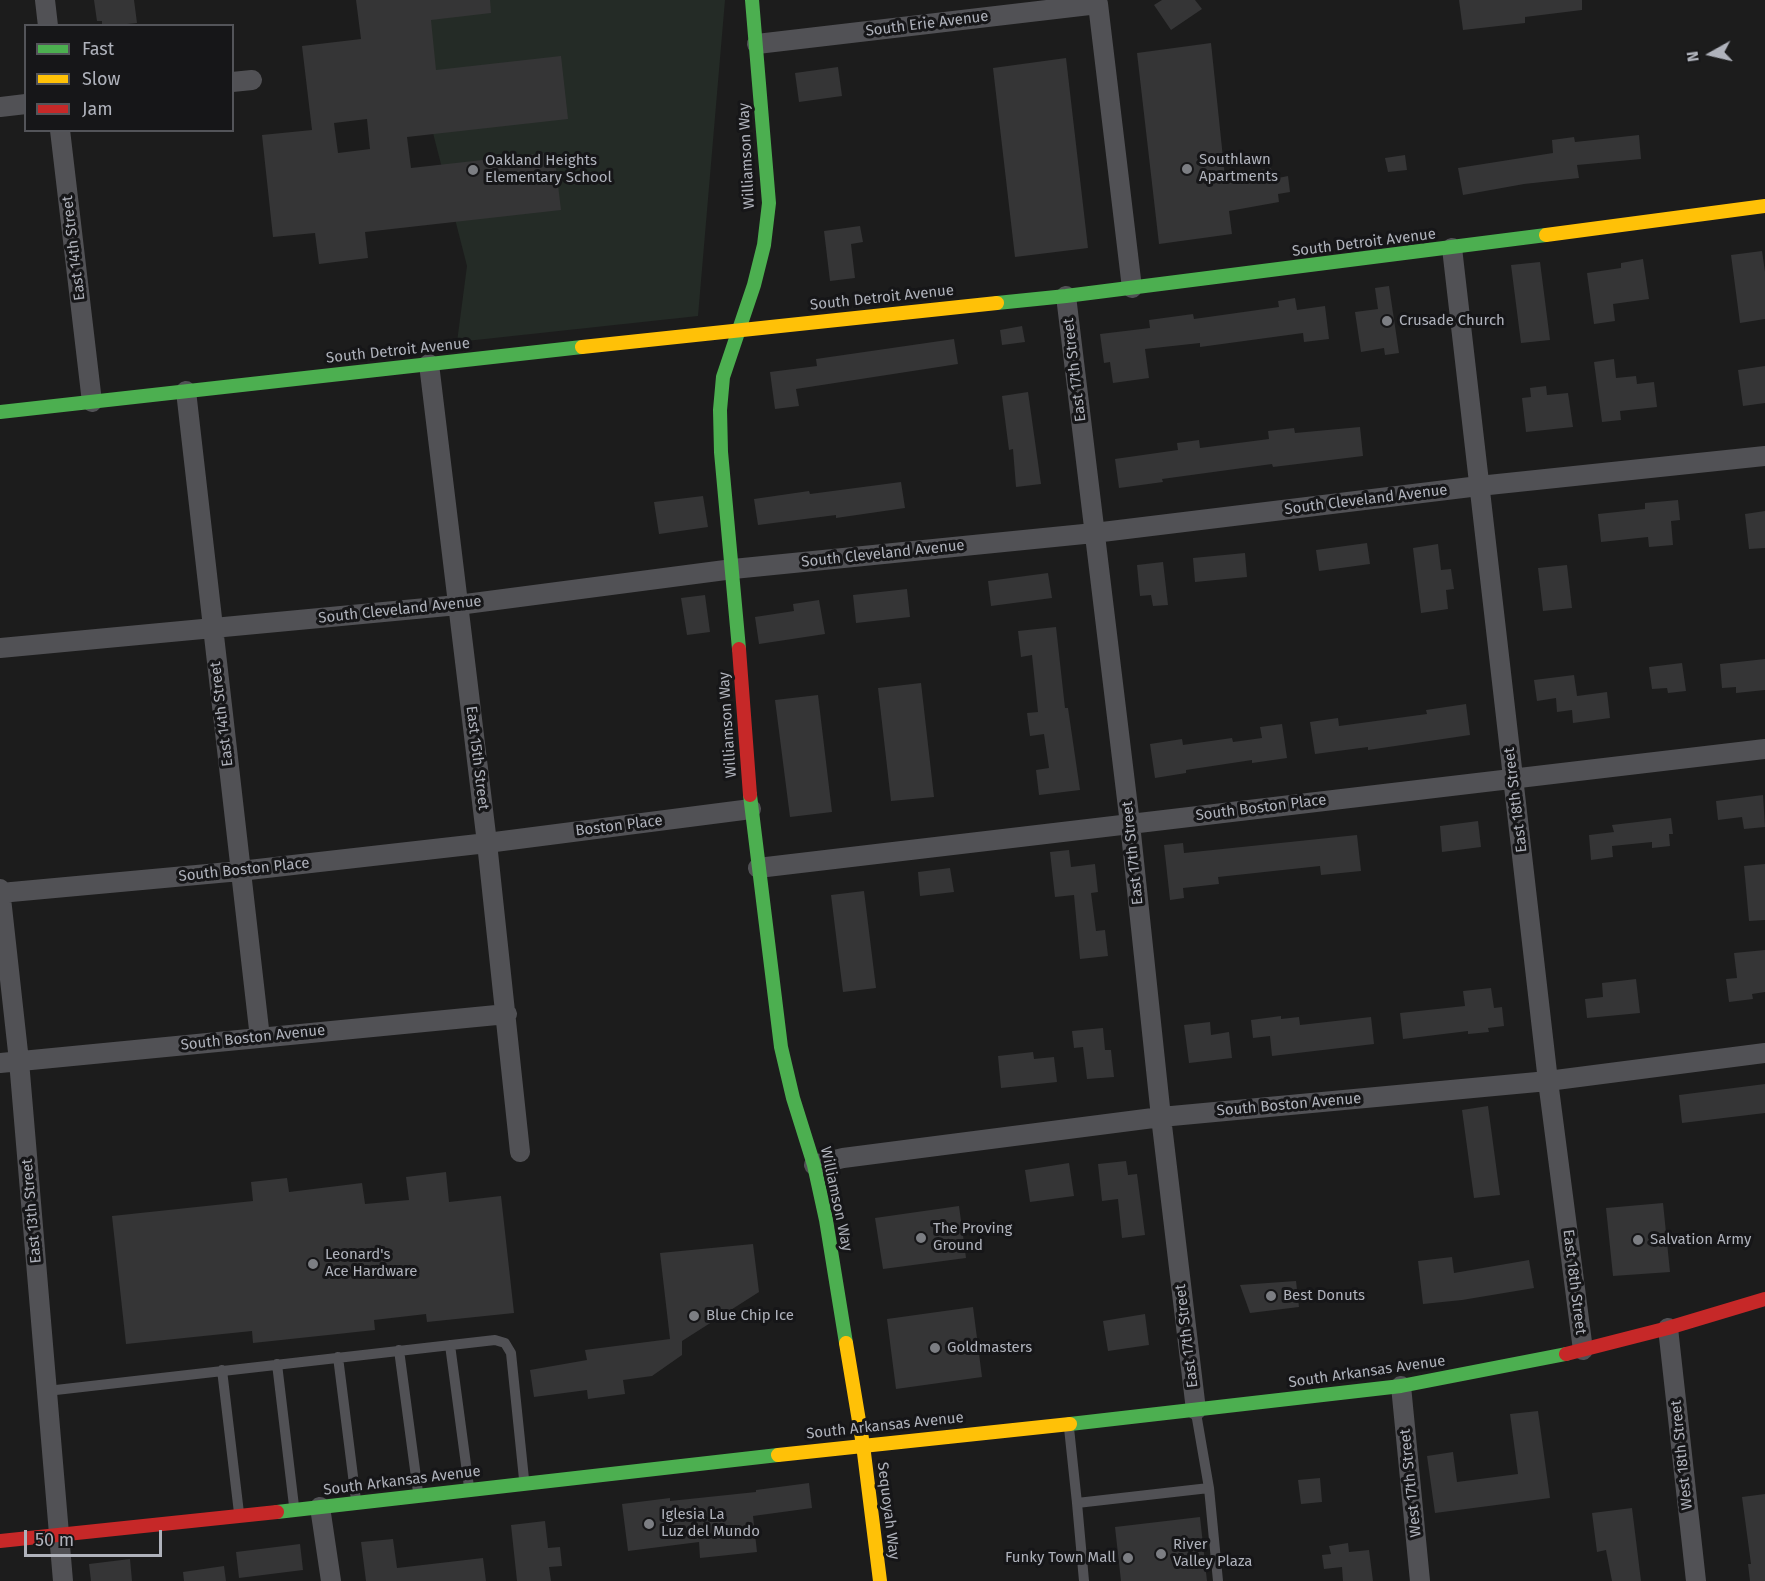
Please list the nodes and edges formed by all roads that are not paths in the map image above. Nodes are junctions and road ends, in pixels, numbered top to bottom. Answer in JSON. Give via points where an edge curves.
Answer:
{"nodes":[{"id":1,"x":45,"y":0,"type":"edge"},
{"id":2,"x":752,"y":0,"type":"edge"},
{"id":3,"x":48,"y":24,"type":"edge"},
{"id":4,"x":757,"y":44,"type":"junction"},
{"id":5,"x":24,"y":104,"type":"edge"},
{"id":6,"x":0,"y":107,"type":"edge"},
{"id":7,"x":60,"y":132,"type":"edge"},
{"id":8,"x":1765,"y":206,"type":"edge"},
{"id":9,"x":1452,"y":248,"type":"junction"},
{"id":10,"x":1132,"y":288,"type":"junction"},
{"id":11,"x":1066,"y":296,"type":"junction"},
{"id":12,"x":738,"y":329,"type":"junction"},
{"id":13,"x":429,"y":364,"type":"junction"},
{"id":14,"x":186,"y":391,"type":"junction"},
{"id":15,"x":92,"y":402,"type":"junction"},
{"id":16,"x":0,"y":412,"type":"edge"},
{"id":17,"x":1765,"y":456,"type":"edge"},
{"id":18,"x":1479,"y":486,"type":"junction"},
{"id":19,"x":1094,"y":533,"type":"junction"},
{"id":20,"x":733,"y":569,"type":"junction"},
{"id":21,"x":458,"y":605,"type":"junction"},
{"id":22,"x":213,"y":628,"type":"junction"},
{"id":23,"x":0,"y":648,"type":"edge"},
{"id":24,"x":1765,"y":749,"type":"edge"},
{"id":25,"x":1514,"y":777,"type":"junction"},
{"id":26,"x":751,"y":809,"type":"junction"},
{"id":27,"x":1130,"y":824,"type":"junction"},
{"id":28,"x":488,"y":843,"type":"junction"},
{"id":29,"x":758,"y":868,"type":"junction"},
{"id":30,"x":240,"y":871,"type":"junction"},
{"id":31,"x":0,"y":892,"type":"edge"},
{"id":32,"x":507,"y":1014,"type":"junction"},
{"id":33,"x":261,"y":1038,"type":"junction"},
{"id":34,"x":1765,"y":1053,"type":"edge"},
{"id":35,"x":10,"y":1062,"type":"edge"},
{"id":36,"x":1548,"y":1082,"type":"junction"},
{"id":37,"x":1161,"y":1117,"type":"junction"},
{"id":38,"x":520,"y":1152,"type":"dead end"},
{"id":39,"x":814,"y":1165,"type":"junction"},
{"id":40,"x":1765,"y":1299,"type":"edge"},
{"id":41,"x":1668,"y":1328,"type":"junction"},
{"id":42,"x":450,"y":1345,"type":"junction"},
{"id":43,"x":399,"y":1350,"type":"junction"},
{"id":44,"x":1582,"y":1350,"type":"junction"},
{"id":45,"x":339,"y":1357,"type":"junction"},
{"id":46,"x":277,"y":1364,"type":"junction"},
{"id":47,"x":222,"y":1370,"type":"junction"},
{"id":48,"x":1401,"y":1386,"type":"junction"},
{"id":49,"x":47,"y":1390,"type":"junction"},
{"id":50,"x":1196,"y":1410,"type":"junction"},
{"id":51,"x":1068,"y":1423,"type":"junction"},
{"id":52,"x":863,"y":1445,"type":"junction"},
{"id":53,"x":525,"y":1483,"type":"junction"},
{"id":54,"x":1209,"y":1488,"type":"junction"},
{"id":55,"x":469,"y":1489,"type":"junction"},
{"id":56,"x":418,"y":1495,"type":"junction"},
{"id":57,"x":357,"y":1503,"type":"junction"},
{"id":58,"x":1077,"y":1503,"type":"junction"},
{"id":59,"x":320,"y":1507,"type":"junction"},
{"id":60,"x":294,"y":1510,"type":"junction"},
{"id":61,"x":239,"y":1515,"type":"junction"},
{"id":62,"x":59,"y":1533,"type":"junction"},
{"id":63,"x":0,"y":1541,"type":"edge"},
{"id":64,"x":63,"y":1581,"type":"edge"},
{"id":65,"x":331,"y":1581,"type":"edge"},
{"id":66,"x":880,"y":1581,"type":"edge"},
{"id":67,"x":1084,"y":1581,"type":"edge"},
{"id":68,"x":1218,"y":1581,"type":"edge"},
{"id":69,"x":1420,"y":1581,"type":"edge"},
{"id":70,"x":1696,"y":1581,"type":"edge"}],
"edges":[{"from":1,"to":3,"type":"street"},
{"from":2,"to":4,"type":"main road","name":"Williamson Way"},
{"from":4,"to":10,"type":"street","name":"South Erie Avenue","via":[[1098,4]]},
{"from":4,"to":12,"type":"main road","name":"Williamson Way","via":[[769,203],[764,245]]},
{"from":5,"to":6,"type":"street"},
{"from":7,"to":15,"type":"street","name":"East 14th Street"},
{"from":8,"to":9,"type":"main road","name":"South Detroit Avenue"},
{"from":9,"to":10,"type":"main road","name":"South Detroit Avenue"},
{"from":9,"to":18,"type":"street","name":"East 18th Street"},
{"from":10,"to":11,"type":"main road","name":"South Detroit Avenue"},
{"from":11,"to":12,"type":"main road","name":"South Detroit Avenue"},
{"from":11,"to":19,"type":"street","name":"East 17th Street"},
{"from":12,"to":13,"type":"main road","name":"South Detroit Avenue"},
{"from":12,"to":20,"type":"main road","name":"Williamson Way","via":[[723,377],[720,410]]},
{"from":13,"to":14,"type":"main road","name":"South Detroit Avenue"},
{"from":13,"to":21,"type":"street","name":"East 15th Street"},
{"from":14,"to":15,"type":"main road","name":"South Detroit Avenue"},
{"from":14,"to":22,"type":"street","name":"East 14th Street"},
{"from":15,"to":16,"type":"main road","name":"South Detroit Avenue"},
{"from":17,"to":18,"type":"street","name":"South Cleveland Avenue"},
{"from":18,"to":19,"type":"street","name":"South Cleveland Avenue"},
{"from":18,"to":25,"type":"street","name":"East 18th Street"},
{"from":19,"to":20,"type":"street","name":"South Cleveland Avenue"},
{"from":19,"to":27,"type":"street","name":"East 17th Street"},
{"from":20,"to":21,"type":"street","name":"South Cleveland Avenue"},
{"from":20,"to":26,"type":"main road","name":"Williamson Way"},
{"from":21,"to":22,"type":"street","name":"South Cleveland Avenue"},
{"from":21,"to":28,"type":"street","name":"East 15th Street"},
{"from":22,"to":23,"type":"street","name":"South Cleveland Avenue"},
{"from":22,"to":30,"type":"street","name":"East 14th Street"},
{"from":24,"to":25,"type":"street","name":"South Boston Place"},
{"from":25,"to":27,"type":"street","name":"South Boston Place"},
{"from":25,"to":36,"type":"street","name":"East 18th Street"},
{"from":26,"to":28,"type":"street","name":"Boston Place"},
{"from":26,"to":29,"type":"main road","name":"Williamson Way"},
{"from":27,"to":29,"type":"street","name":"South Boston Place"},
{"from":27,"to":37,"type":"street","name":"East 17th Street"},
{"from":28,"to":30,"type":"street","name":"South Boston Place"},
{"from":28,"to":32,"type":"street","name":"East 15th Street"},
{"from":29,"to":39,"type":"main road","name":"Williamson Way","via":[[781,1047]]},
{"from":30,"to":31,"type":"street","name":"South Boston Place"},
{"from":30,"to":33,"type":"street","name":"East 14th Street"},
{"from":31,"to":35,"type":"street","name":"East 13th Street"},
{"from":32,"to":33,"type":"street","name":"South Boston Avenue"},
{"from":32,"to":38,"type":"street","name":"East 15th Street"},
{"from":33,"to":35,"type":"street","name":"South Boston Avenue"},
{"from":34,"to":36,"type":"street","name":"South Boston Avenue"},
{"from":35,"to":49,"type":"street","name":"East 13th Street"},
{"from":36,"to":37,"type":"street","name":"South Boston Avenue"},
{"from":36,"to":44,"type":"street","name":"East 18th Street"},
{"from":37,"to":39,"type":"street","name":"South Boston Avenue"},
{"from":37,"to":50,"type":"street","name":"East 17th Street"},
{"from":39,"to":52,"type":"main road","name":"Williamson Way"},
{"from":40,"to":41,"type":"main road","name":"South Arkansas Avenue"},
{"from":41,"to":44,"type":"main road","name":"South Arkansas Avenue"},
{"from":41,"to":70,"type":"street","name":"West 18th Street"},
{"from":42,"to":43,"type":"lane"},
{"from":42,"to":53,"type":"lane","via":[[495,1340],[508,1346]]},
{"from":42,"to":55,"type":"lane"},
{"from":43,"to":45,"type":"lane"},
{"from":43,"to":56,"type":"lane"},
{"from":44,"to":48,"type":"main road","name":"South Arkansas Avenue"},
{"from":45,"to":46,"type":"lane"},
{"from":45,"to":57,"type":"lane"},
{"from":46,"to":47,"type":"lane"},
{"from":46,"to":60,"type":"lane"},
{"from":47,"to":49,"type":"lane"},
{"from":47,"to":61,"type":"lane"},
{"from":48,"to":50,"type":"main road","name":"South Arkansas Avenue"},
{"from":48,"to":69,"type":"street","name":"West 17th Street"},
{"from":49,"to":62,"type":"street","name":"East 13th Street"},
{"from":50,"to":51,"type":"main road","name":"South Arkansas Avenue"},
{"from":50,"to":54,"type":"lane"},
{"from":51,"to":52,"type":"main road","name":"South Arkansas Avenue"},
{"from":51,"to":58,"type":"lane"},
{"from":52,"to":53,"type":"main road","name":"South Arkansas Avenue"},
{"from":52,"to":66,"type":"main road","name":"Sequoyah Way"},
{"from":53,"to":55,"type":"main road","name":"South Arkansas Avenue"},
{"from":54,"to":58,"type":"lane"},
{"from":54,"to":68,"type":"lane"},
{"from":55,"to":56,"type":"main road","name":"South Arkansas Avenue"},
{"from":56,"to":57,"type":"main road","name":"South Arkansas Avenue"},
{"from":57,"to":59,"type":"main road","name":"South Arkansas Avenue"},
{"from":58,"to":67,"type":"lane"},
{"from":59,"to":60,"type":"main road","name":"South Arkansas Avenue"},
{"from":59,"to":65,"type":"street"},
{"from":60,"to":61,"type":"main road","name":"South Arkansas Avenue"},
{"from":61,"to":62,"type":"main road","name":"South Arkansas Avenue"},
{"from":62,"to":63,"type":"main road","name":"South Arkansas Avenue"},
{"from":62,"to":64,"type":"street","name":"East 13th Street"}]}
